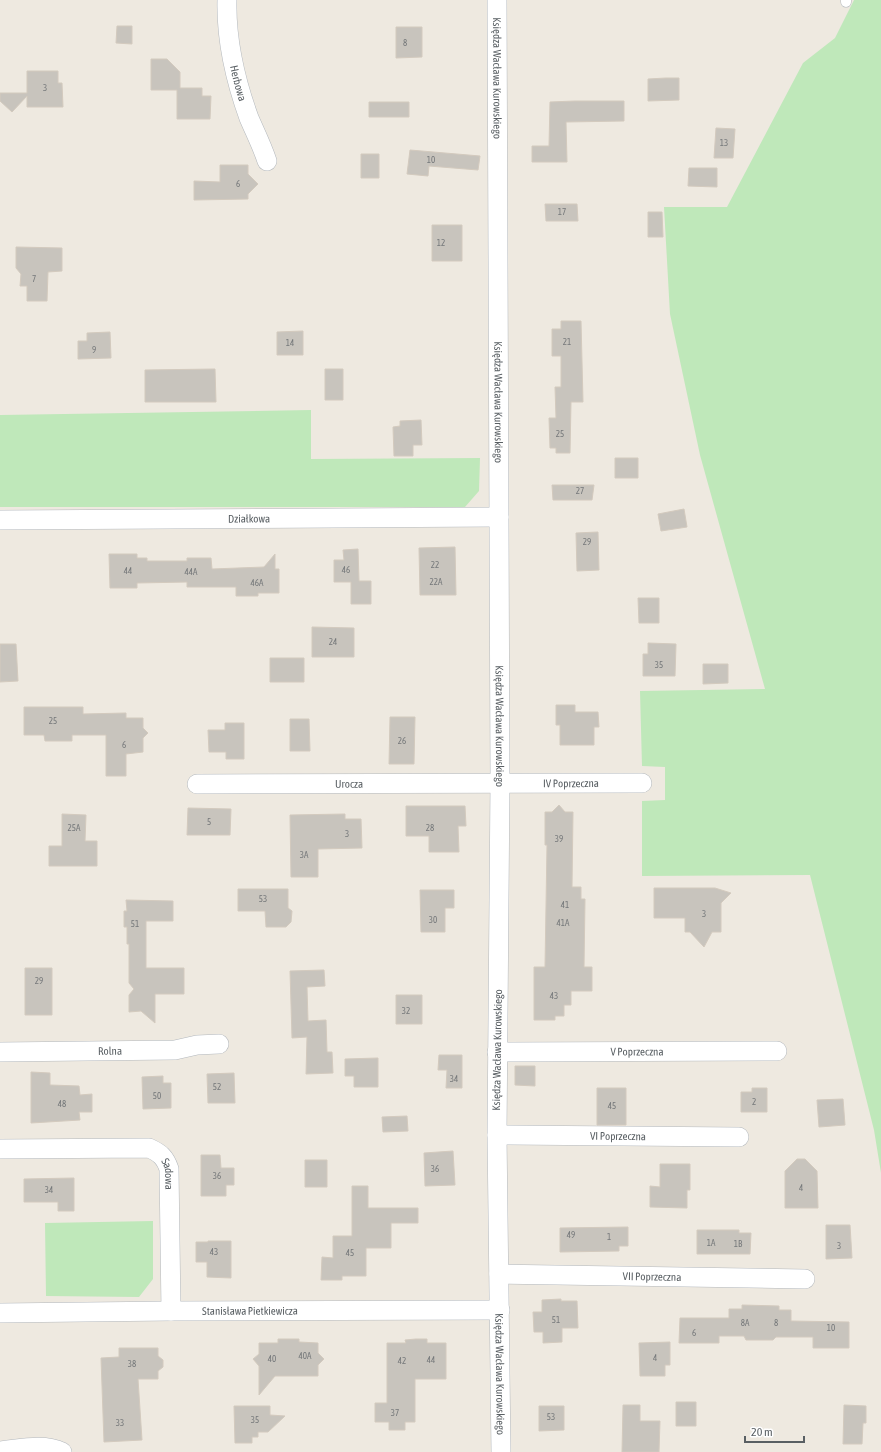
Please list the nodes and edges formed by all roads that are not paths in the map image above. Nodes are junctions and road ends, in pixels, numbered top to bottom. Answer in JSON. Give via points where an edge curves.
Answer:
{"nodes":[{"id":1,"x":227,"y":0,"type":"edge"},
{"id":2,"x":497,"y":0,"type":"edge"},
{"id":3,"x":267,"y":161,"type":"dead end"},
{"id":4,"x":499,"y":517,"type":"junction"},
{"id":5,"x":0,"y":520,"type":"edge"},
{"id":6,"x":500,"y":782,"type":"junction"},
{"id":7,"x":642,"y":783,"type":"dead end"},
{"id":8,"x":197,"y":784,"type":"dead end"},
{"id":9,"x":219,"y":1044,"type":"dead end"},
{"id":10,"x":777,"y":1051,"type":"dead end"},
{"id":11,"x":0,"y":1052,"type":"edge"},
{"id":12,"x":497,"y":1052,"type":"junction"},
{"id":13,"x":497,"y":1135,"type":"junction"},
{"id":14,"x":739,"y":1137,"type":"dead end"},
{"id":15,"x":0,"y":1149,"type":"edge"},
{"id":16,"x":500,"y":1274,"type":"junction"},
{"id":17,"x":805,"y":1279,"type":"dead end"},
{"id":18,"x":500,"y":1310,"type":"junction"},
{"id":19,"x":170,"y":1311,"type":"junction"},
{"id":20,"x":0,"y":1313,"type":"edge"},
{"id":21,"x":0,"y":1451,"type":"edge"},
{"id":22,"x":62,"y":1452,"type":"edge"},
{"id":23,"x":501,"y":1452,"type":"edge"}],
"edges":[{"from":1,"to":3,"type":"street","name":"Herbowa","via":[[230,41],[237,79]]},
{"from":2,"to":4,"type":"street","name":"Księdza Wacława Kurowskiego"},
{"from":4,"to":5,"type":"street","name":"Działkowa"},
{"from":4,"to":6,"type":"street","name":"Księdza Wacława Kurowskiego"},
{"from":6,"to":7,"type":"street","name":"IV Poprzeczna"},
{"from":6,"to":8,"type":"street","name":"Urocza"},
{"from":6,"to":12,"type":"street","name":"Księdza Wacława Kurowskiego"},
{"from":9,"to":11,"type":"street","name":"Rolna","via":[[175,1050]]},
{"from":10,"to":12,"type":"street","name":"V Poprzeczna"},
{"from":12,"to":13,"type":"street","name":"Księdza Wacława Kurowskiego"},
{"from":13,"to":14,"type":"street","name":"VI Poprzeczna"},
{"from":13,"to":16,"type":"street","name":"Księdza Wacława Kurowskiego"},
{"from":15,"to":19,"type":"street","name":"Sadowa","via":[[149,1148],[159,1152],[169,1169]]},
{"from":16,"to":17,"type":"street","name":"VII Poprzeczna"},
{"from":16,"to":18,"type":"street","name":"Księdza Wacława Kurowskiego"},
{"from":18,"to":19,"type":"street","name":"Stanisława Pietkiewicza"},
{"from":18,"to":23,"type":"street","name":"Księdza Wacława Kurowskiego"},
{"from":19,"to":20,"type":"street","name":"Stanisława Pietkiewicza"},
{"from":21,"to":22,"type":"street","via":[[40,1447],[55,1448]]}]}
